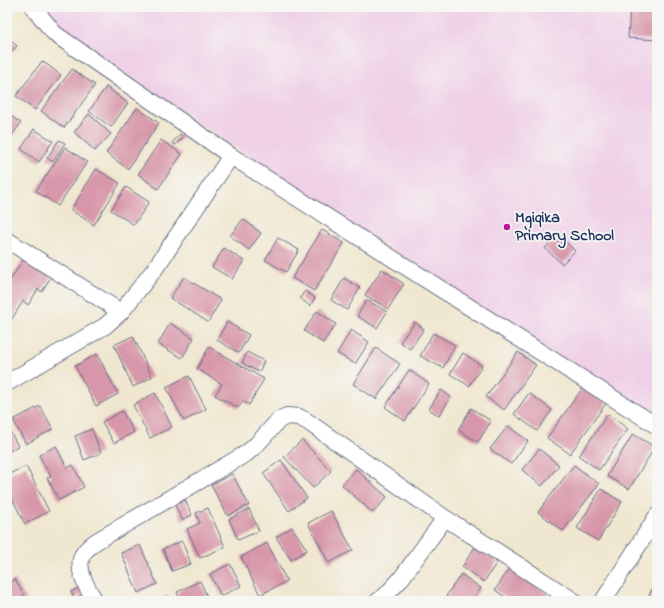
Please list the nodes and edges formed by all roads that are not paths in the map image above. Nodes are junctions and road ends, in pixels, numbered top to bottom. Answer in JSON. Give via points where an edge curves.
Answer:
{"nodes":[{"id":1,"x":33,"y":7,"type":"edge"},
{"id":2,"x":231,"y":156,"type":"junction"},
{"id":3,"x":7,"y":240,"type":"edge"},
{"id":4,"x":121,"y":312,"type":"junction"},
{"id":5,"x":7,"y":383,"type":"edge"},
{"id":6,"x":657,"y":426,"type":"edge"},
{"id":7,"x":657,"y":516,"type":"edge"},
{"id":8,"x":445,"y":518,"type":"junction"},
{"id":9,"x":95,"y":601,"type":"edge"},
{"id":10,"x":378,"y":601,"type":"edge"},
{"id":11,"x":574,"y":601,"type":"edge"},
{"id":12,"x":604,"y":601,"type":"edge"}],
"edges":[{"from":1,"to":2,"type":"street","via":[[55,34]]},
{"from":2,"to":4,"type":"street","via":[[154,270]]},
{"from":2,"to":6,"type":"street"},
{"from":3,"to":4,"type":"street"},
{"from":4,"to":5,"type":"street","via":[[98,330]]},
{"from":7,"to":12,"type":"street"},
{"from":8,"to":9,"type":"street","via":[[308,422],[299,417],[287,416],[279,420],[247,453],[87,549],[80,566],[86,587]]},
{"from":8,"to":10,"type":"street","via":[[400,580]]},
{"from":8,"to":11,"type":"street"}]}
